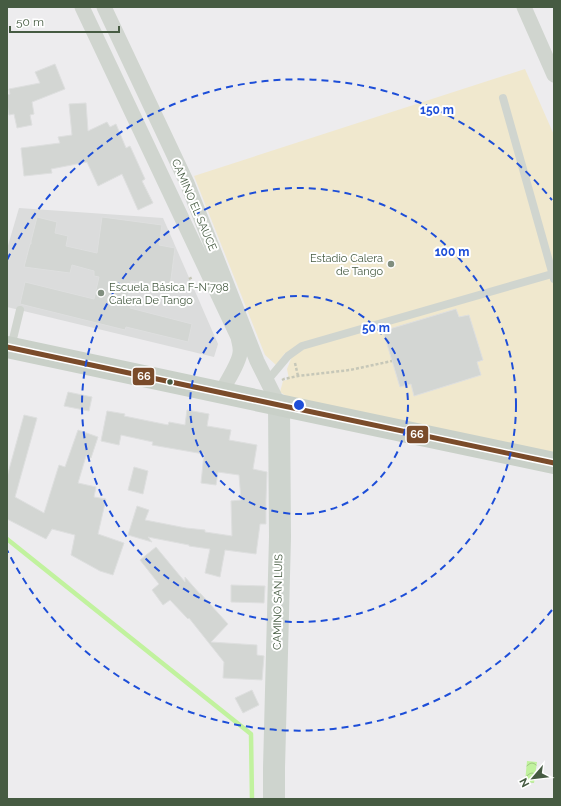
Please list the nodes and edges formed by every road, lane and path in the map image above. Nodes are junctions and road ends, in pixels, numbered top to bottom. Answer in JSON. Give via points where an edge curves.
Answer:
{"nodes":[{"id":1,"x":82,"y":7,"type":"edge"},
{"id":2,"x":104,"y":7,"type":"edge"},
{"id":3,"x":524,"y":7,"type":"edge"},
{"id":4,"x":554,"y":75,"type":"edge"},
{"id":5,"x":503,"y":98,"type":"dead end"},
{"id":6,"x":193,"y":277,"type":"dead end"},
{"id":7,"x":553,"y":277,"type":"edge"},
{"id":8,"x":189,"y":279,"type":"dead end"},
{"id":9,"x":20,"y":310,"type":"dead end"},
{"id":10,"x":9,"y":347,"type":"edge"},
{"id":11,"x":238,"y":360,"type":"junction"},
{"id":12,"x":257,"y":361,"type":"junction"},
{"id":13,"x":392,"y":361,"type":"dead end"},
{"id":14,"x":289,"y":378,"type":"dead end"},
{"id":15,"x":267,"y":381,"type":"junction"},
{"id":16,"x":221,"y":393,"type":"junction"},
{"id":17,"x":279,"y":405,"type":"junction"},
{"id":18,"x":554,"y":463,"type":"edge"},
{"id":19,"x":274,"y":799,"type":"edge"}],
"edges":[{"from":1,"to":11,"type":"street","name":"CAMINO EL SAUCE","via":[[238,337]]},
{"from":2,"to":12,"type":"street","name":"CAMINO EL SAUCE","via":[[187,183]]},
{"from":3,"to":4,"type":"street"},
{"from":5,"to":7,"type":"lane"},
{"from":6,"to":8,"type":"path"},
{"from":7,"to":15,"type":"lane","via":[[302,346],[288,356]]},
{"from":9,"to":10,"type":"lane"},
{"from":10,"to":16,"type":"main road"},
{"from":11,"to":12,"type":"street"},
{"from":11,"to":16,"type":"street","name":"CAMINO EL SAUCE"},
{"from":12,"to":15,"type":"street","name":"CAMINO EL SAUCE"},
{"from":13,"to":14,"type":"path","via":[[350,370]]},
{"from":15,"to":17,"type":"street","name":"CAMINO EL SAUCE"},
{"from":16,"to":17,"type":"main road"},
{"from":17,"to":18,"type":"main road"},
{"from":17,"to":19,"type":"street","name":"CAMINO SAN LUIS","via":[[280,537]]}]}
